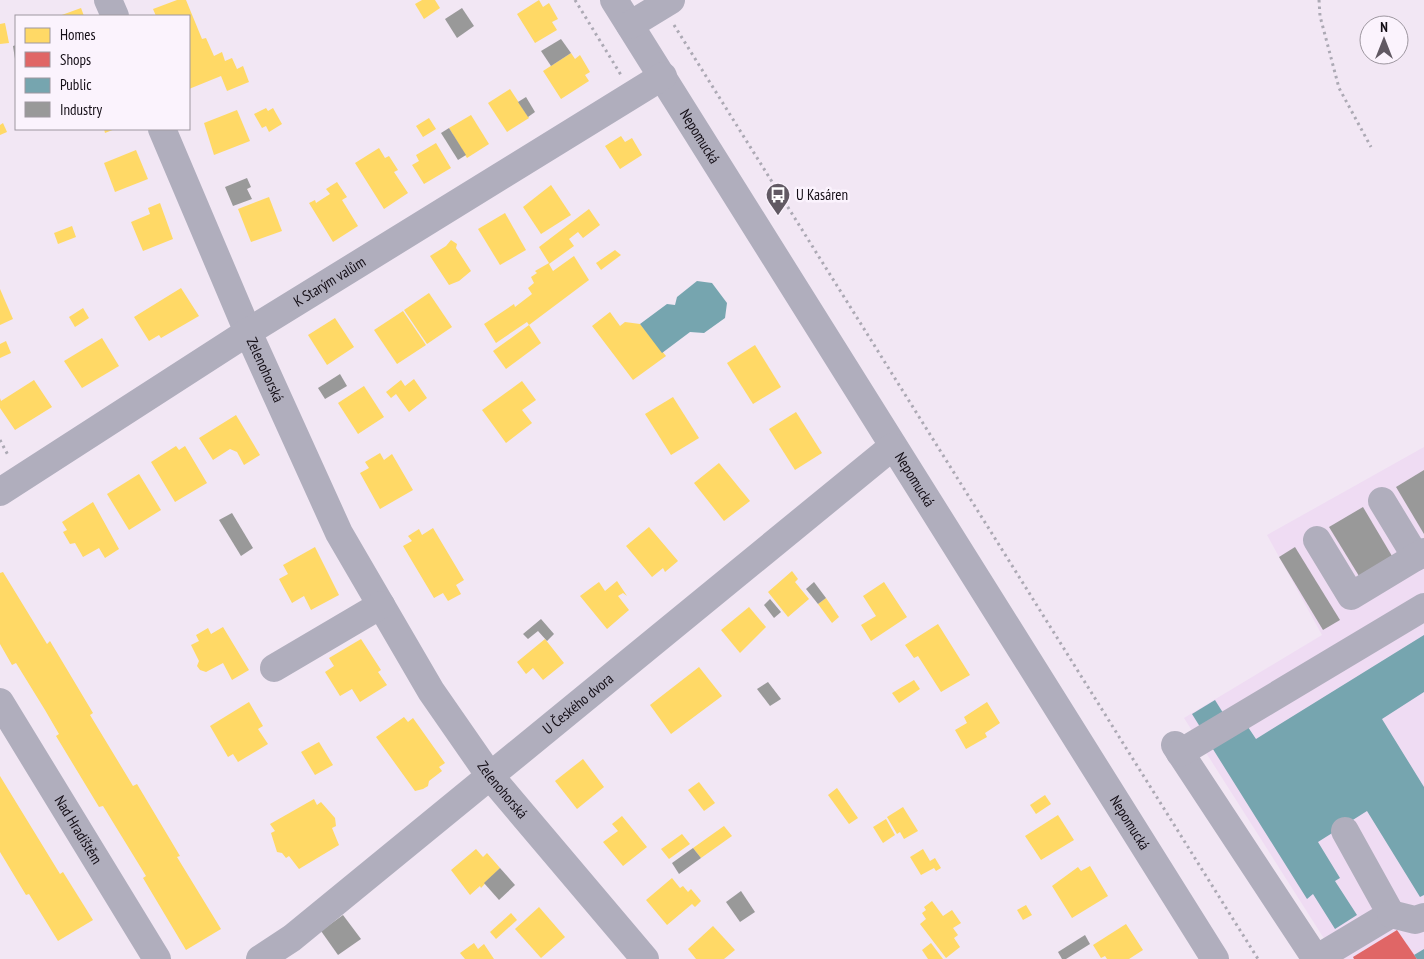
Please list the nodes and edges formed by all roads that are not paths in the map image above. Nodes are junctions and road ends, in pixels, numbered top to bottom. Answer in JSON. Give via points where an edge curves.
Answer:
{"nodes":[{"id":1,"x":108,"y":0,"type":"edge"},
{"id":2,"x":614,"y":0,"type":"edge"},
{"id":3,"x":667,"y":3,"type":"edge"},
{"id":4,"x":115,"y":15,"type":"edge"},
{"id":5,"x":630,"y":25,"type":"junction"},
{"id":6,"x":663,"y":76,"type":"junction"},
{"id":7,"x":162,"y":130,"type":"edge"},
{"id":8,"x":248,"y":332,"type":"junction"},
{"id":9,"x":892,"y":447,"type":"junction"},
{"id":10,"x":0,"y":492,"type":"edge"},
{"id":11,"x":1382,"y":501,"type":"dead end"},
{"id":12,"x":1316,"y":540,"type":"dead end"},
{"id":13,"x":1420,"y":554,"type":"edge"},
{"id":14,"x":381,"y":605,"type":"junction"},
{"id":15,"x":1424,"y":607,"type":"edge"},
{"id":16,"x":274,"y":668,"type":"dead end"},
{"id":17,"x":0,"y":702,"type":"edge"},
{"id":18,"x":490,"y":776,"type":"junction"},
{"id":19,"x":1345,"y":831,"type":"dead end"},
{"id":20,"x":1391,"y":914,"type":"junction"},
{"id":21,"x":1424,"y":917,"type":"edge"},
{"id":22,"x":633,"y":955,"type":"edge"},
{"id":23,"x":1206,"y":956,"type":"edge"},
{"id":24,"x":157,"y":959,"type":"edge"},
{"id":25,"x":260,"y":959,"type":"edge"},
{"id":26,"x":1316,"y":959,"type":"edge"}],
"edges":[{"from":1,"to":4,"type":"street"},
{"from":2,"to":5,"type":"street","name":"Nepomucká"},
{"from":3,"to":5,"type":"street"},
{"from":5,"to":6,"type":"street","name":"Nepomucká"},
{"from":6,"to":8,"type":"street","name":"K Starým valům"},
{"from":6,"to":9,"type":"street","name":"Nepomucká"},
{"from":7,"to":8,"type":"street","name":"Zelenohorská"},
{"from":8,"to":10,"type":"street","name":"K Starým valům"},
{"from":8,"to":14,"type":"street","name":"Zelenohorská","via":[[339,533]]},
{"from":9,"to":18,"type":"street","name":"U Českého dvora"},
{"from":9,"to":23,"type":"street","name":"Nepomucká"},
{"from":11,"to":13,"type":"street"},
{"from":12,"to":13,"type":"street","via":[[1351,596]]},
{"from":14,"to":16,"type":"street"},
{"from":14,"to":18,"type":"street","name":"Zelenohorská","via":[[430,690]]},
{"from":15,"to":26,"type":"street","via":[[1177,749]]},
{"from":17,"to":24,"type":"street","name":"Nad Hradištěm"},
{"from":18,"to":22,"type":"street","name":"Zelenohorská"},
{"from":18,"to":25,"type":"street","name":"U Českého dvora","via":[[292,938]]},
{"from":19,"to":20,"type":"street"},
{"from":20,"to":21,"type":"street","via":[[1415,920]]},
{"from":20,"to":26,"type":"street"}]}
